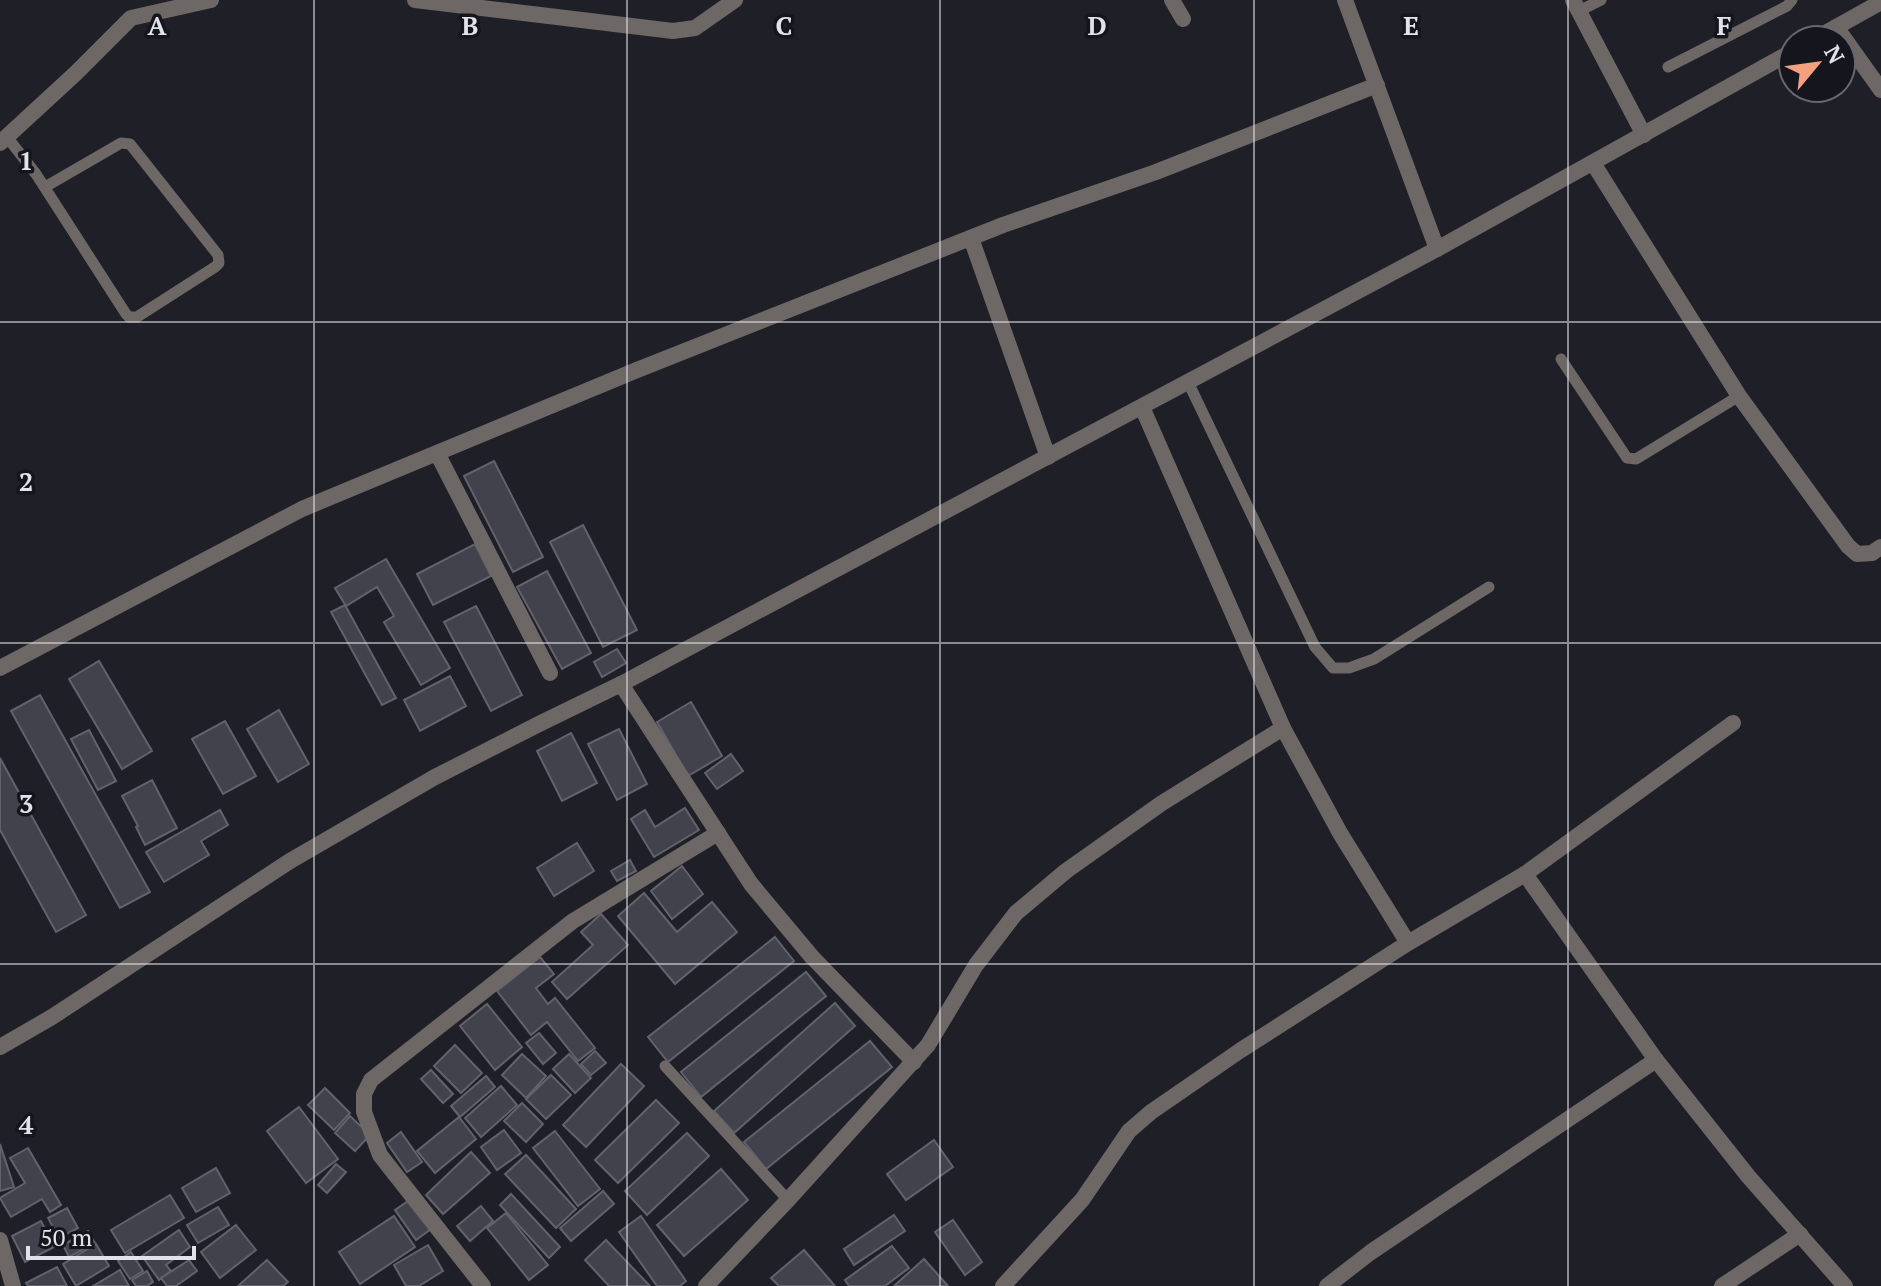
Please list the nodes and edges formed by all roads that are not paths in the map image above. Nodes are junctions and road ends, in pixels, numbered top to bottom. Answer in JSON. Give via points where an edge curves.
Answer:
{"nodes":[{"id":1,"x":127,"y":0,"type":"edge"},
{"id":2,"x":211,"y":0,"type":"edge"},
{"id":3,"x":415,"y":0,"type":"edge"},
{"id":4,"x":735,"y":0,"type":"edge"},
{"id":5,"x":1172,"y":0,"type":"edge"},
{"id":6,"x":1345,"y":0,"type":"edge"},
{"id":7,"x":1601,"y":0,"type":"edge"},
{"id":8,"x":1792,"y":0,"type":"edge"},
{"id":9,"x":1881,"y":2,"type":"edge"},
{"id":10,"x":1576,"y":5,"type":"edge"},
{"id":11,"x":131,"y":18,"type":"junction"},
{"id":12,"x":1183,"y":19,"type":"dead end"},
{"id":13,"x":1841,"y":24,"type":"edge"},
{"id":14,"x":1857,"y":56,"type":"edge"},
{"id":15,"x":1777,"y":60,"type":"edge"},
{"id":16,"x":1668,"y":67,"type":"dead end"},
{"id":17,"x":1377,"y":85,"type":"junction"},
{"id":18,"x":1881,"y":90,"type":"edge"},
{"id":19,"x":1644,"y":135,"type":"junction"},
{"id":20,"x":3,"y":140,"type":"edge"},
{"id":21,"x":1593,"y":163,"type":"junction"},
{"id":22,"x":45,"y":187,"type":"junction"},
{"id":23,"x":971,"y":238,"type":"junction"},
{"id":24,"x":1437,"y":249,"type":"junction"},
{"id":25,"x":1561,"y":359,"type":"dead end"},
{"id":26,"x":1188,"y":382,"type":"junction"},
{"id":27,"x":1739,"y":396,"type":"junction"},
{"id":28,"x":1142,"y":407,"type":"junction"},
{"id":29,"x":437,"y":453,"type":"junction"},
{"id":30,"x":1048,"y":457,"type":"junction"},
{"id":31,"x":1881,"y":547,"type":"edge"},
{"id":32,"x":1489,"y":587,"type":"dead end"},
{"id":33,"x":0,"y":668,"type":"edge"},
{"id":34,"x":550,"y":673,"type":"dead end"},
{"id":35,"x":621,"y":684,"type":"junction"},
{"id":36,"x":1733,"y":723,"type":"dead end"},
{"id":37,"x":1283,"y":728,"type":"junction"},
{"id":38,"x":718,"y":833,"type":"junction"},
{"id":39,"x":1525,"y":874,"type":"junction"},
{"id":40,"x":1408,"y":943,"type":"junction"},
{"id":41,"x":0,"y":1047,"type":"edge"},
{"id":42,"x":1656,"y":1060,"type":"junction"},
{"id":43,"x":914,"y":1062,"type":"junction"},
{"id":44,"x":665,"y":1066,"type":"dead end"},
{"id":45,"x":788,"y":1200,"type":"junction"},
{"id":46,"x":1800,"y":1234,"type":"junction"},
{"id":47,"x":0,"y":1240,"type":"edge"},
{"id":48,"x":13,"y":1286,"type":"edge"},
{"id":49,"x":483,"y":1286,"type":"edge"},
{"id":50,"x":706,"y":1286,"type":"edge"},
{"id":51,"x":1003,"y":1286,"type":"edge"},
{"id":52,"x":1327,"y":1286,"type":"edge"},
{"id":53,"x":1722,"y":1286,"type":"edge"},
{"id":54,"x":1845,"y":1286,"type":"edge"}],
"edges":[{"from":1,"to":11,"type":"street"},
{"from":2,"to":11,"type":"street"},
{"from":3,"to":4,"type":"street","via":[[673,31],[695,28]]},
{"from":5,"to":12,"type":"street"},
{"from":6,"to":17,"type":"street"},
{"from":7,"to":10,"type":"lane"},
{"from":8,"to":16,"type":"lane"},
{"from":9,"to":13,"type":"street"},
{"from":10,"to":19,"type":"street"},
{"from":11,"to":20,"type":"street"},
{"from":14,"to":18,"type":"street"},
{"from":15,"to":19,"type":"street"},
{"from":17,"to":23,"type":"street"},
{"from":17,"to":24,"type":"street"},
{"from":19,"to":21,"type":"street"},
{"from":20,"to":22,"type":"lane"},
{"from":21,"to":24,"type":"street"},
{"from":21,"to":27,"type":"street"},
{"from":22,"to":22,"type":"lane","via":[[129,317],[137,317],[219,263],[130,144],[121,143]]},
{"from":23,"to":29,"type":"street"},
{"from":23,"to":30,"type":"street"},
{"from":24,"to":26,"type":"street"},
{"from":25,"to":27,"type":"lane","via":[[1630,460]]},
{"from":26,"to":28,"type":"street"},
{"from":26,"to":32,"type":"lane","via":[[1315,647],[1333,668],[1374,659]]},
{"from":27,"to":31,"type":"street","via":[[1848,546],[1857,554]]},
{"from":28,"to":30,"type":"street"},
{"from":28,"to":37,"type":"street"},
{"from":29,"to":33,"type":"street","via":[[302,509]]},
{"from":29,"to":34,"type":"street"},
{"from":30,"to":35,"type":"street"},
{"from":35,"to":38,"type":"street"},
{"from":35,"to":41,"type":"street","via":[[435,777],[290,861]]},
{"from":36,"to":39,"type":"street"},
{"from":37,"to":40,"type":"street"},
{"from":37,"to":43,"type":"street","via":[[1162,803],[1016,913]]},
{"from":38,"to":43,"type":"street","via":[[751,884],[812,957]]},
{"from":38,"to":49,"type":"street","via":[[573,921],[371,1080],[364,1112],[380,1155]]},
{"from":39,"to":40,"type":"street"},
{"from":39,"to":42,"type":"street"},
{"from":40,"to":51,"type":"street","via":[[1151,1112],[1129,1131],[1082,1200]]},
{"from":42,"to":46,"type":"street"},
{"from":42,"to":52,"type":"street"},
{"from":43,"to":45,"type":"street"},
{"from":44,"to":45,"type":"lane"},
{"from":45,"to":50,"type":"street"},
{"from":46,"to":53,"type":"street"},
{"from":46,"to":54,"type":"street"},
{"from":47,"to":48,"type":"street"}]}
